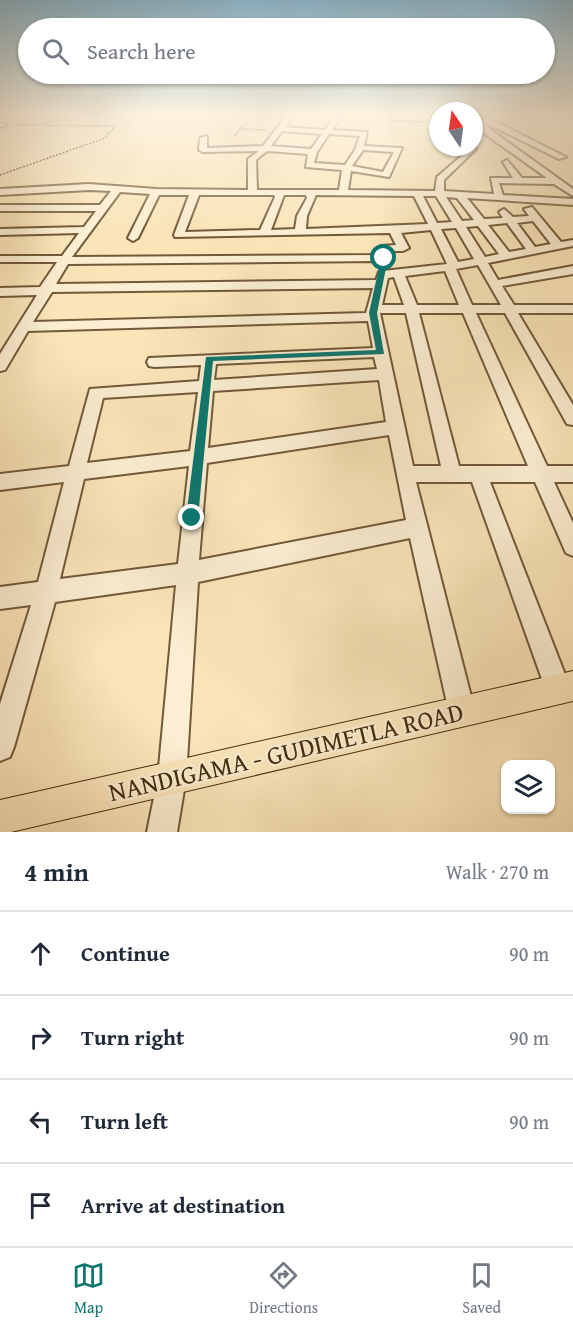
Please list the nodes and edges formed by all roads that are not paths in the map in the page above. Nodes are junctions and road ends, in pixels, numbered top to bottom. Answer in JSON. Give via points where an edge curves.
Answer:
{"nodes":[{"id":1,"x":312,"y":152,"type":"edge"},
{"id":2,"x":259,"y":153,"type":"edge"},
{"id":3,"x":357,"y":153,"type":"edge"},
{"id":4,"x":398,"y":153,"type":"edge"},
{"id":5,"x":518,"y":153,"type":"edge"},
{"id":6,"x":554,"y":153,"type":"edge"},
{"id":7,"x":464,"y":156,"type":"edge"},
{"id":8,"x":562,"y":157,"type":"dead end"},
{"id":9,"x":507,"y":162,"type":"dead end"},
{"id":10,"x":347,"y":168,"type":"junction"},
{"id":11,"x":519,"y":180,"type":"junction"},
{"id":12,"x":559,"y":181,"type":"junction"},
{"id":13,"x":118,"y":188,"type":"junction"},
{"id":14,"x":44,"y":190,"type":"junction"},
{"id":15,"x":0,"y":192,"type":"edge"},
{"id":16,"x":156,"y":192,"type":"junction"},
{"id":17,"x":195,"y":192,"type":"junction"},
{"id":18,"x":253,"y":193,"type":"junction"},
{"id":19,"x":278,"y":193,"type":"junction"},
{"id":20,"x":310,"y":193,"type":"junction"},
{"id":21,"x":343,"y":193,"type":"junction"},
{"id":22,"x":417,"y":193,"type":"junction"},
{"id":23,"x":439,"y":193,"type":"junction"},
{"id":24,"x":573,"y":193,"type":"edge"},
{"id":25,"x":460,"y":195,"type":"junction"},
{"id":26,"x":496,"y":197,"type":"junction"},
{"id":27,"x":521,"y":199,"type":"junction"},
{"id":28,"x":573,"y":202,"type":"edge"},
{"id":29,"x":27,"y":207,"type":"junction"},
{"id":30,"x":0,"y":208,"type":"edge"},
{"id":31,"x":103,"y":208,"type":"junction"},
{"id":32,"x":536,"y":218,"type":"junction"},
{"id":33,"x":509,"y":220,"type":"junction"},
{"id":34,"x":481,"y":222,"type":"junction"},
{"id":35,"x":459,"y":224,"type":"junction"},
{"id":36,"x":434,"y":226,"type":"junction"},
{"id":37,"x":87,"y":230,"type":"junction"},
{"id":38,"x":394,"y":230,"type":"junction"},
{"id":39,"x":300,"y":232,"type":"junction"},
{"id":40,"x":1,"y":233,"type":"edge"},
{"id":41,"x":264,"y":233,"type":"junction"},
{"id":42,"x":133,"y":238,"type":"dead end"},
{"id":43,"x":573,"y":243,"type":"edge"},
{"id":44,"x":558,"y":246,"type":"junction"},
{"id":45,"x":532,"y":250,"type":"junction"},
{"id":46,"x":506,"y":255,"type":"junction"},
{"id":47,"x":0,"y":260,"type":"edge"},
{"id":48,"x":64,"y":260,"type":"junction"},
{"id":49,"x":481,"y":260,"type":"junction"},
{"id":50,"x":452,"y":266,"type":"junction"},
{"id":51,"x":573,"y":270,"type":"edge"},
{"id":52,"x":387,"y":272,"type":"junction"},
{"id":53,"x":494,"y":284,"type":"junction"},
{"id":54,"x":45,"y":290,"type":"junction"},
{"id":55,"x":0,"y":292,"type":"edge"},
{"id":56,"x":573,"y":309,"type":"edge"},
{"id":57,"x":412,"y":310,"type":"junction"},
{"id":58,"x":468,"y":310,"type":"junction"},
{"id":59,"x":509,"y":310,"type":"junction"},
{"id":60,"x":374,"y":313,"type":"junction"},
{"id":61,"x":20,"y":331,"type":"junction"},
{"id":62,"x":0,"y":334,"type":"edge"},
{"id":63,"x":381,"y":352,"type":"junction"},
{"id":64,"x":209,"y":359,"type":"junction"},
{"id":65,"x":154,"y":362,"type":"dead end"},
{"id":66,"x":0,"y":366,"type":"edge"},
{"id":67,"x":385,"y":374,"type":"junction"},
{"id":68,"x":206,"y":386,"type":"junction"},
{"id":69,"x":573,"y":419,"type":"edge"},
{"id":70,"x":395,"y":427,"type":"junction"},
{"id":71,"x":199,"y":457,"type":"junction"},
{"id":72,"x":76,"y":472,"type":"junction"},
{"id":73,"x":405,"y":474,"type":"junction"},
{"id":74,"x":452,"y":474,"type":"junction"},
{"id":75,"x":478,"y":474,"type":"junction"},
{"id":76,"x":540,"y":474,"type":"junction"},
{"id":77,"x":573,"y":474,"type":"edge"},
{"id":78,"x":0,"y":482,"type":"edge"},
{"id":79,"x":417,"y":527,"type":"junction"},
{"id":80,"x":573,"y":546,"type":"edge"},
{"id":81,"x":188,"y":573,"type":"junction"},
{"id":82,"x":47,"y":591,"type":"junction"},
{"id":83,"x":0,"y":598,"type":"edge"},
{"id":84,"x":566,"y":688,"type":"edge"},
{"id":85,"x":462,"y":712,"type":"junction"},
{"id":86,"x":0,"y":747,"type":"edge"},
{"id":87,"x":172,"y":778,"type":"junction"},
{"id":88,"x":0,"y":818,"type":"edge"},
{"id":89,"x":162,"y":832,"type":"edge"}],
"edges":[{"from":1,"to":10,"type":"street","via":[[309,165]]},
{"from":2,"to":18,"type":"street","via":[[252,159]]},
{"from":3,"to":10,"type":"street"},
{"from":4,"to":10,"type":"street","via":[[386,175]]},
{"from":5,"to":12,"type":"street"},
{"from":6,"to":8,"type":"street"},
{"from":7,"to":23,"type":"street","via":[[440,179]]},
{"from":9,"to":11,"type":"street"},
{"from":10,"to":21,"type":"street"},
{"from":11,"to":12,"type":"street"},
{"from":11,"to":26,"type":"street","via":[[494,180]]},
{"from":12,"to":24,"type":"street"},
{"from":13,"to":14,"type":"street"},
{"from":13,"to":16,"type":"street"},
{"from":13,"to":31,"type":"street"},
{"from":14,"to":15,"type":"street"},
{"from":14,"to":29,"type":"street"},
{"from":16,"to":17,"type":"street"},
{"from":16,"to":42,"type":"street"},
{"from":17,"to":18,"type":"street"},
{"from":17,"to":41,"type":"street","via":[[179,235]]},
{"from":18,"to":19,"type":"street"},
{"from":19,"to":20,"type":"street"},
{"from":19,"to":41,"type":"street","via":[[280,197]]},
{"from":20,"to":21,"type":"street"},
{"from":20,"to":39,"type":"street","via":[[312,198],[302,216]]},
{"from":21,"to":22,"type":"street"},
{"from":22,"to":23,"type":"street"},
{"from":22,"to":36,"type":"street"},
{"from":23,"to":25,"type":"street"},
{"from":23,"to":35,"type":"street"},
{"from":25,"to":26,"type":"street"},
{"from":25,"to":34,"type":"street"},
{"from":26,"to":27,"type":"street"},
{"from":26,"to":33,"type":"street"},
{"from":27,"to":28,"type":"street"},
{"from":27,"to":32,"type":"street"},
{"from":29,"to":30,"type":"street"},
{"from":29,"to":31,"type":"street"},
{"from":29,"to":40,"type":"street"},
{"from":31,"to":37,"type":"street"},
{"from":32,"to":33,"type":"street"},
{"from":32,"to":44,"type":"street"},
{"from":33,"to":34,"type":"street"},
{"from":33,"to":45,"type":"street"},
{"from":34,"to":35,"type":"street"},
{"from":34,"to":46,"type":"street"},
{"from":35,"to":36,"type":"street"},
{"from":35,"to":49,"type":"street"},
{"from":36,"to":38,"type":"street"},
{"from":36,"to":50,"type":"street"},
{"from":37,"to":40,"type":"street"},
{"from":37,"to":48,"type":"street"},
{"from":38,"to":39,"type":"street"},
{"from":38,"to":52,"type":"street","via":[[403,248],[385,248]]},
{"from":39,"to":41,"type":"street"},
{"from":43,"to":44,"type":"street"},
{"from":44,"to":45,"type":"street"},
{"from":45,"to":46,"type":"street"},
{"from":46,"to":49,"type":"street"},
{"from":47,"to":48,"type":"street"},
{"from":48,"to":52,"type":"street"},
{"from":48,"to":54,"type":"street"},
{"from":49,"to":50,"type":"street"},
{"from":49,"to":53,"type":"street"},
{"from":50,"to":52,"type":"street"},
{"from":50,"to":58,"type":"street"},
{"from":51,"to":53,"type":"street"},
{"from":52,"to":54,"type":"street"},
{"from":52,"to":57,"type":"street"},
{"from":52,"to":60,"type":"street"},
{"from":53,"to":59,"type":"street"},
{"from":54,"to":55,"type":"street"},
{"from":54,"to":61,"type":"street"},
{"from":56,"to":59,"type":"street"},
{"from":57,"to":58,"type":"street"},
{"from":57,"to":60,"type":"street"},
{"from":57,"to":74,"type":"street"},
{"from":58,"to":59,"type":"street"},
{"from":58,"to":76,"type":"street"},
{"from":59,"to":69,"type":"street"},
{"from":60,"to":61,"type":"street"},
{"from":60,"to":63,"type":"street"},
{"from":61,"to":62,"type":"street"},
{"from":61,"to":66,"type":"street"},
{"from":63,"to":64,"type":"street"},
{"from":63,"to":67,"type":"street"},
{"from":64,"to":65,"type":"street"},
{"from":64,"to":68,"type":"street"},
{"from":67,"to":68,"type":"street"},
{"from":67,"to":70,"type":"street"},
{"from":68,"to":71,"type":"street"},
{"from":68,"to":72,"type":"street","via":[[96,393]]},
{"from":70,"to":71,"type":"street"},
{"from":70,"to":73,"type":"street"},
{"from":71,"to":72,"type":"street"},
{"from":71,"to":81,"type":"street"},
{"from":72,"to":78,"type":"street"},
{"from":72,"to":82,"type":"street"},
{"from":73,"to":74,"type":"street"},
{"from":73,"to":79,"type":"street"},
{"from":74,"to":75,"type":"street"},
{"from":75,"to":76,"type":"street"},
{"from":75,"to":84,"type":"street"},
{"from":76,"to":77,"type":"street"},
{"from":76,"to":80,"type":"street"},
{"from":79,"to":81,"type":"street"},
{"from":79,"to":85,"type":"street"},
{"from":81,"to":82,"type":"street"},
{"from":81,"to":87,"type":"street"},
{"from":82,"to":83,"type":"street"},
{"from":82,"to":86,"type":"street"},
{"from":84,"to":85,"type":"main road","name":"NANDIGAMA - GUDIMETLA ROAD"},
{"from":85,"to":87,"type":"main road","name":"NANDIGAMA - GUDIMETLA ROAD"},
{"from":87,"to":88,"type":"main road","name":"NANDIGAMA - GUDIMETLA ROAD"},
{"from":87,"to":89,"type":"street"}]}
